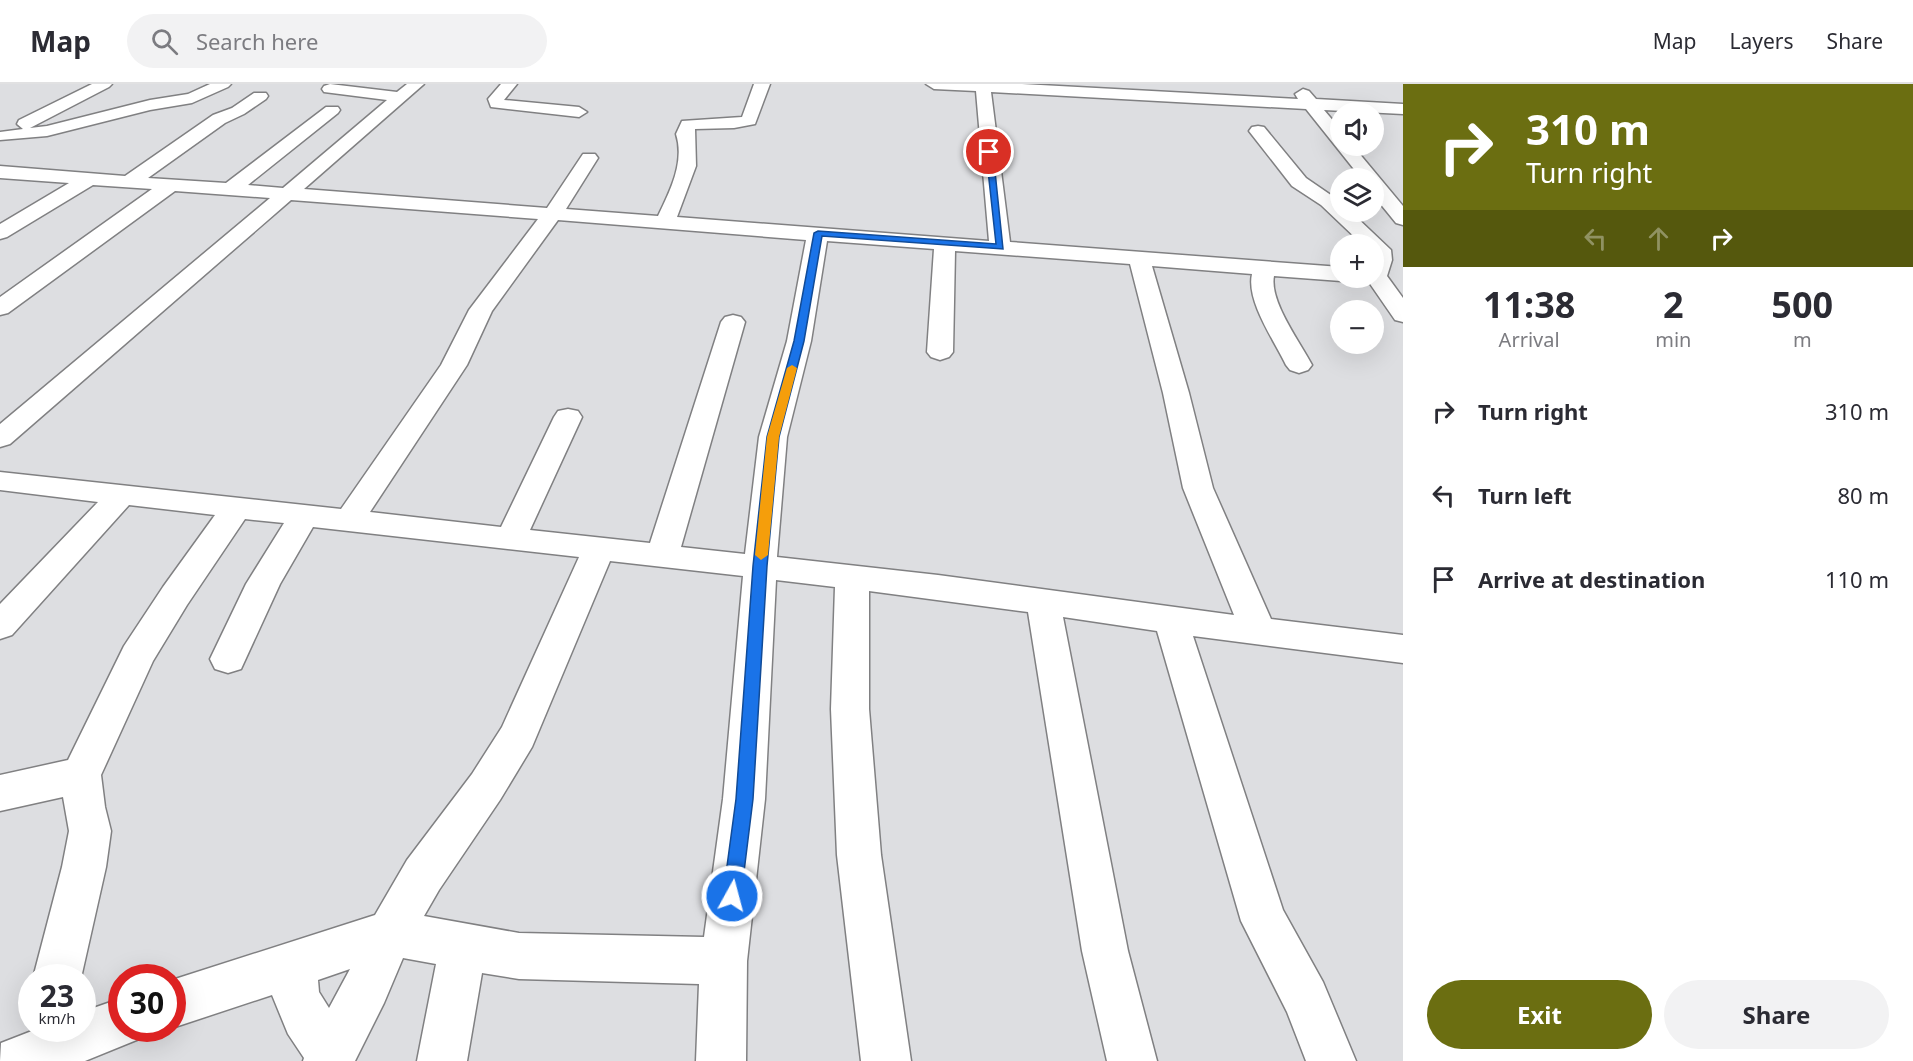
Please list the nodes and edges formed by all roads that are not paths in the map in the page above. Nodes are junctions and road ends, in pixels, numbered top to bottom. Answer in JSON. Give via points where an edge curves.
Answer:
{"nodes":[{"id":1,"x":104,"y":84,"type":"edge"},
{"id":2,"x":223,"y":84,"type":"edge"},
{"id":3,"x":509,"y":84,"type":"edge"},
{"id":4,"x":762,"y":84,"type":"edge"},
{"id":5,"x":934,"y":84,"type":"edge"},
{"id":6,"x":1218,"y":84,"type":"edge"},
{"id":7,"x":1296,"y":84,"type":"edge"},
{"id":8,"x":987,"y":86,"type":"edge"},
{"id":9,"x":1059,"y":87,"type":"edge"},
{"id":10,"x":330,"y":89,"type":"dead end"},
{"id":11,"x":408,"y":91,"type":"edge"},
{"id":12,"x":260,"y":96,"type":"dead end"},
{"id":13,"x":192,"y":98,"type":"junction"},
{"id":14,"x":1231,"y":99,"type":"junction"},
{"id":15,"x":1312,"y":105,"type":"junction"},
{"id":16,"x":1403,"y":109,"type":"edge"},
{"id":17,"x":332,"y":110,"type":"dead end"},
{"id":18,"x":579,"y":112,"type":"dead end"},
{"id":19,"x":155,"y":121,"type":"dead end"},
{"id":20,"x":1330,"y":127,"type":"edge"},
{"id":21,"x":1258,"y":131,"type":"dead end"},
{"id":22,"x":1,"y":135,"type":"edge"},
{"id":23,"x":1352,"y":156,"type":"edge"},
{"id":24,"x":589,"y":159,"type":"dead end"},
{"id":25,"x":1363,"y":168,"type":"edge"},
{"id":26,"x":0,"y":172,"type":"edge"},
{"id":27,"x":88,"y":178,"type":"junction"},
{"id":28,"x":129,"y":182,"type":"junction"},
{"id":29,"x":171,"y":185,"type":"junction"},
{"id":30,"x":230,"y":190,"type":"junction"},
{"id":31,"x":288,"y":194,"type":"junction"},
{"id":32,"x":1384,"y":195,"type":"edge"},
{"id":33,"x":553,"y":213,"type":"junction"},
{"id":34,"x":1403,"y":219,"type":"edge"},
{"id":35,"x":665,"y":222,"type":"junction"},
{"id":36,"x":0,"y":233,"type":"edge"},
{"id":37,"x":818,"y":233,"type":"junction"},
{"id":38,"x":1363,"y":234,"type":"edge"},
{"id":39,"x":945,"y":243,"type":"junction"},
{"id":40,"x":1000,"y":248,"type":"junction"},
{"id":41,"x":1139,"y":258,"type":"junction"},
{"id":42,"x":1265,"y":268,"type":"junction"},
{"id":43,"x":1330,"y":273,"type":"edge"},
{"id":44,"x":1384,"y":277,"type":"edge"},
{"id":45,"x":1403,"y":278,"type":"edge"},
{"id":46,"x":1384,"y":288,"type":"edge"},
{"id":47,"x":0,"y":308,"type":"edge"},
{"id":48,"x":1403,"y":315,"type":"edge"},
{"id":49,"x":733,"y":321,"type":"dead end"},
{"id":50,"x":940,"y":352,"type":"dead end"},
{"id":51,"x":1299,"y":365,"type":"dead end"},
{"id":52,"x":568,"y":417,"type":"dead end"},
{"id":53,"x":0,"y":438,"type":"edge"},
{"id":54,"x":0,"y":481,"type":"edge"},
{"id":55,"x":122,"y":495,"type":"junction"},
{"id":56,"x":236,"y":509,"type":"junction"},
{"id":57,"x":304,"y":516,"type":"junction"},
{"id":58,"x":350,"y":519,"type":"junction"},
{"id":59,"x":511,"y":538,"type":"junction"},
{"id":60,"x":598,"y":550,"type":"junction"},
{"id":61,"x":662,"y":557,"type":"junction"},
{"id":62,"x":760,"y":566,"type":"junction"},
{"id":63,"x":852,"y":577,"type":"junction"},
{"id":64,"x":1043,"y":602,"type":"junction"},
{"id":65,"x":1171,"y":620,"type":"junction"},
{"id":66,"x":0,"y":626,"type":"edge"},
{"id":67,"x":1258,"y":630,"type":"junction"},
{"id":68,"x":1403,"y":649,"type":"edge"},
{"id":69,"x":228,"y":659,"type":"dead end"},
{"id":70,"x":81,"y":775,"type":"junction"},
{"id":71,"x":0,"y":793,"type":"edge"},
{"id":72,"x":390,"y":933,"type":"junction"},
{"id":73,"x":463,"y":947,"type":"junction"},
{"id":74,"x":724,"y":961,"type":"junction"},
{"id":75,"x":60,"y":964,"type":"edge"},
{"id":76,"x":293,"y":966,"type":"junction"},
{"id":77,"x":186,"y":1000,"type":"edge"},
{"id":78,"x":108,"y":1026,"type":"edge"},
{"id":79,"x":34,"y":1048,"type":"edge"},
{"id":80,"x":330,"y":1057,"type":"edge"},
{"id":81,"x":442,"y":1061,"type":"edge"},
{"id":82,"x":721,"y":1061,"type":"edge"},
{"id":83,"x":886,"y":1061,"type":"edge"},
{"id":84,"x":1132,"y":1061,"type":"edge"},
{"id":85,"x":1331,"y":1061,"type":"edge"}],
"edges":[{"from":1,"to":22,"type":"street"},
{"from":2,"to":13,"type":"street"},
{"from":3,"to":18,"type":"street","via":[[496,99],[497,104]]},
{"from":4,"to":35,"type":"street","via":[[749,120],[688,125],[685,134],[690,150],[679,193]]},
{"from":5,"to":8,"type":"street"},
{"from":6,"to":14,"type":"street"},
{"from":7,"to":15,"type":"street"},
{"from":8,"to":9,"type":"street"},
{"from":8,"to":40,"type":"street"},
{"from":9,"to":14,"type":"street"},
{"from":10,"to":11,"type":"street"},
{"from":11,"to":31,"type":"street"},
{"from":12,"to":28,"type":"street","via":[[219,119]]},
{"from":13,"to":19,"type":"street"},
{"from":13,"to":22,"type":"street","via":[[47,131]]},
{"from":14,"to":15,"type":"street"},
{"from":15,"to":16,"type":"street"},
{"from":15,"to":20,"type":"street"},
{"from":17,"to":30,"type":"street"},
{"from":21,"to":38,"type":"street","via":[[1299,182],[1328,201]]},
{"from":23,"to":25,"type":"street"},
{"from":24,"to":33,"type":"street"},
{"from":26,"to":27,"type":"street"},
{"from":27,"to":28,"type":"street"},
{"from":27,"to":36,"type":"street"},
{"from":28,"to":29,"type":"street"},
{"from":29,"to":30,"type":"street"},
{"from":29,"to":47,"type":"street"},
{"from":30,"to":31,"type":"street"},
{"from":31,"to":33,"type":"street"},
{"from":31,"to":53,"type":"street"},
{"from":32,"to":34,"type":"street"},
{"from":33,"to":35,"type":"street"},
{"from":33,"to":58,"type":"street","via":[[481,310],[454,365]]},
{"from":35,"to":37,"type":"street"},
{"from":37,"to":39,"type":"street"},
{"from":37,"to":62,"type":"street","via":[[801,332],[773,437]]},
{"from":39,"to":40,"type":"street"},
{"from":39,"to":50,"type":"street"},
{"from":40,"to":41,"type":"street"},
{"from":41,"to":42,"type":"street"},
{"from":41,"to":67,"type":"street","via":[[1198,488]]},
{"from":42,"to":43,"type":"street"},
{"from":42,"to":51,"type":"street","via":[[1261,285],[1265,300]]},
{"from":44,"to":45,"type":"street"},
{"from":46,"to":48,"type":"street"},
{"from":49,"to":61,"type":"street"},
{"from":52,"to":59,"type":"street"},
{"from":54,"to":55,"type":"street"},
{"from":55,"to":56,"type":"street"},
{"from":55,"to":66,"type":"street"},
{"from":56,"to":57,"type":"street"},
{"from":56,"to":70,"type":"street","via":[[137,656]]},
{"from":57,"to":58,"type":"street"},
{"from":57,"to":69,"type":"street","via":[[263,584]]},
{"from":58,"to":59,"type":"street"},
{"from":59,"to":60,"type":"street"},
{"from":60,"to":61,"type":"street"},
{"from":60,"to":72,"type":"street","via":[[518,736],[423,875]]},
{"from":61,"to":62,"type":"street"},
{"from":62,"to":63,"type":"street"},
{"from":62,"to":74,"type":"street","via":[[744,799]]},
{"from":63,"to":64,"type":"street"},
{"from":63,"to":83,"type":"street","via":[[850,709],[859,855]]},
{"from":64,"to":65,"type":"street"},
{"from":64,"to":84,"type":"street","via":[[1105,951]]},
{"from":65,"to":67,"type":"street"},
{"from":65,"to":85,"type":"street","via":[[1246,872],[1264,921],[1306,999]]},
{"from":67,"to":68,"type":"street"},
{"from":70,"to":71,"type":"street"},
{"from":70,"to":75,"type":"street","via":[[90,831]]},
{"from":72,"to":73,"type":"street"},
{"from":72,"to":76,"type":"street"},
{"from":72,"to":80,"type":"street"},
{"from":73,"to":74,"type":"street","via":[[519,956]]},
{"from":73,"to":81,"type":"street"},
{"from":74,"to":82,"type":"street"},
{"from":76,"to":77,"type":"street"},
{"from":76,"to":80,"type":"street","via":[[295,993]]},
{"from":78,"to":79,"type":"street"}]}
